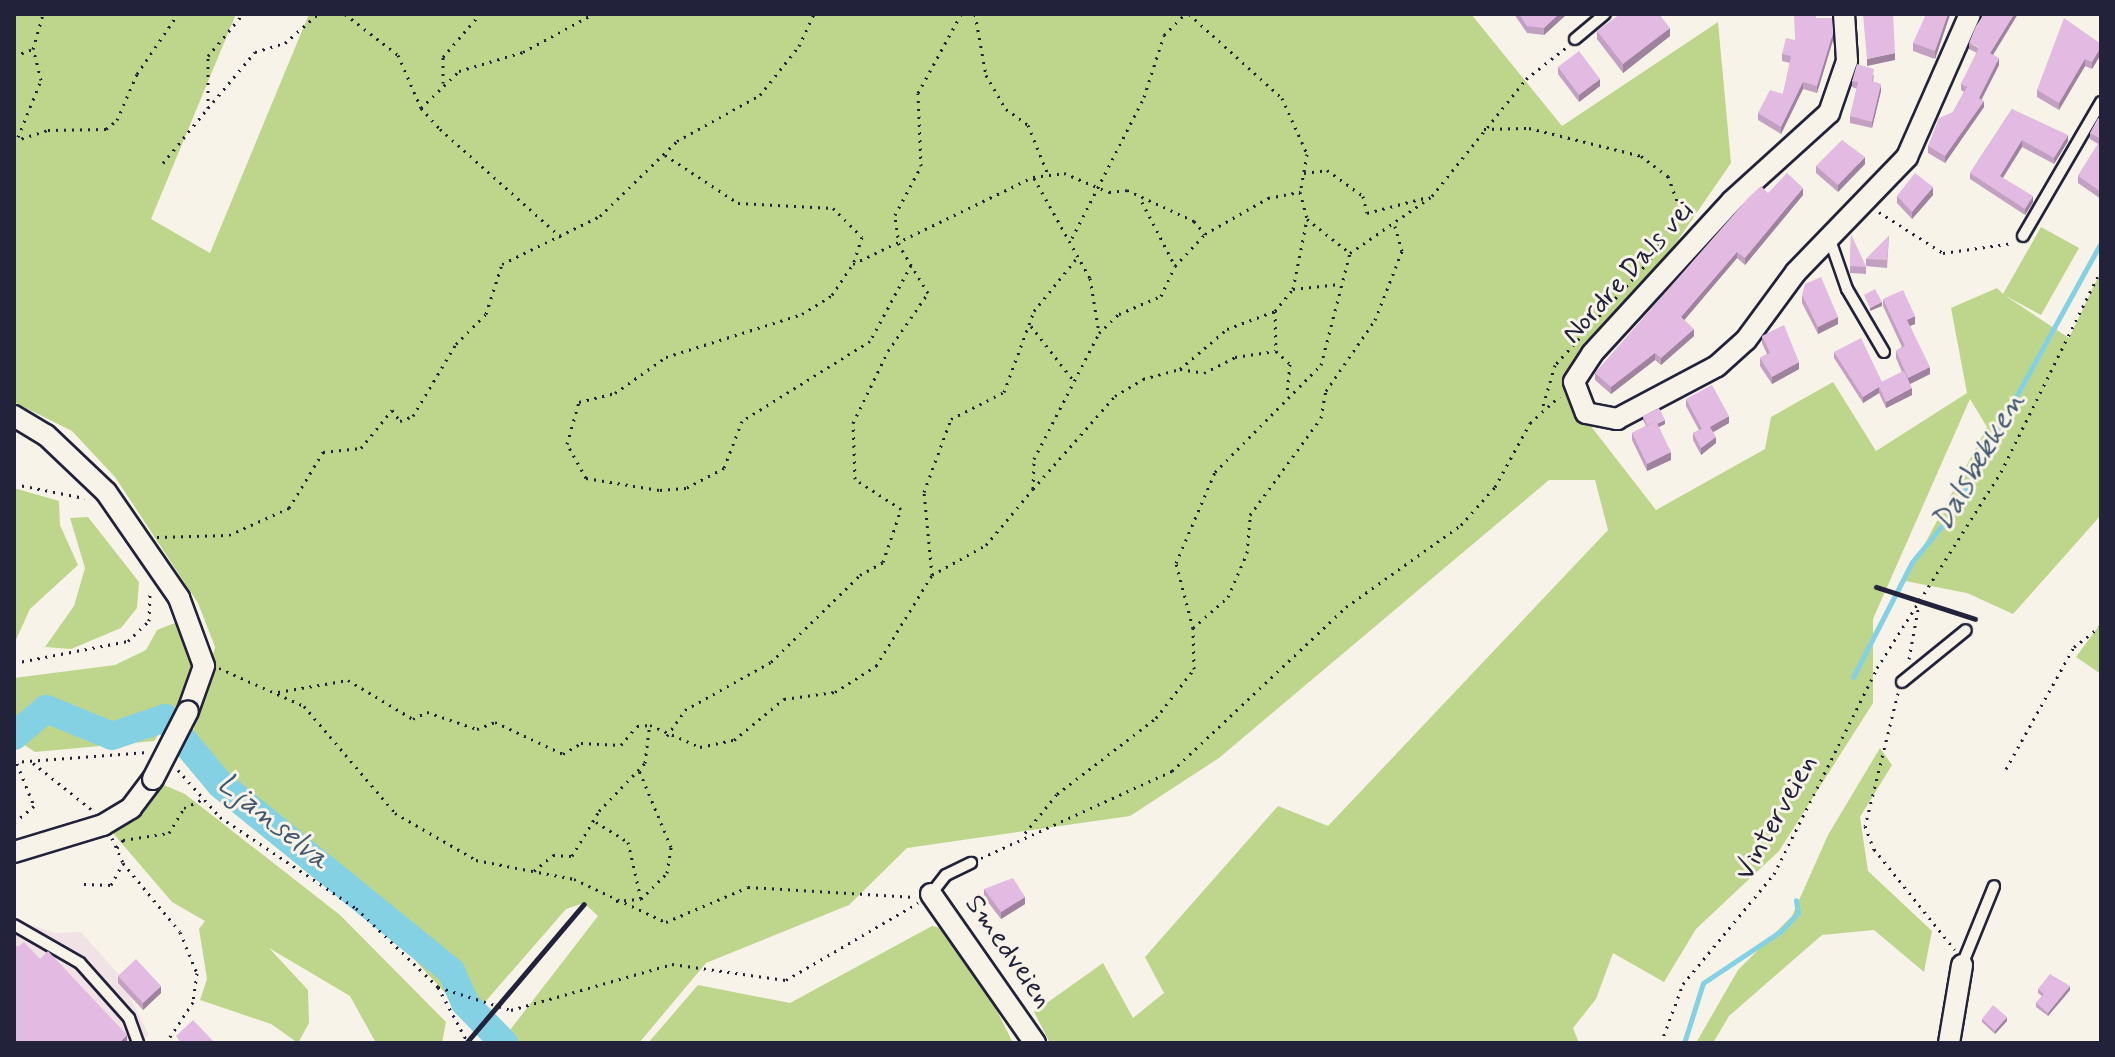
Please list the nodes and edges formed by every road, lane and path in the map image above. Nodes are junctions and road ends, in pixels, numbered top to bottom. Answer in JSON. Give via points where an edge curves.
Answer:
{"nodes":[{"id":1,"x":43,"y":14,"type":"edge"},
{"id":2,"x":178,"y":14,"type":"edge"},
{"id":3,"x":243,"y":14,"type":"edge"},
{"id":4,"x":318,"y":14,"type":"edge"},
{"id":5,"x":345,"y":14,"type":"edge"},
{"id":6,"x":480,"y":14,"type":"edge"},
{"id":7,"x":593,"y":14,"type":"edge"},
{"id":8,"x":814,"y":14,"type":"edge"},
{"id":9,"x":961,"y":14,"type":"edge"},
{"id":10,"x":975,"y":14,"type":"edge"},
{"id":11,"x":1187,"y":14,"type":"edge"},
{"id":12,"x":1605,"y":14,"type":"edge"},
{"id":13,"x":1844,"y":14,"type":"edge"},
{"id":14,"x":1970,"y":14,"type":"edge"},
{"id":15,"x":1575,"y":39,"type":"joint"},
{"id":16,"x":33,"y":49,"type":"junction"},
{"id":17,"x":14,"y":56,"type":"edge"},
{"id":18,"x":443,"y":83,"type":"junction"},
{"id":19,"x":2101,"y":102,"type":"edge"},
{"id":20,"x":208,"y":108,"type":"junction"},
{"id":21,"x":421,"y":108,"type":"junction"},
{"id":22,"x":1484,"y":129,"type":"junction"},
{"id":23,"x":16,"y":139,"type":"edge"},
{"id":24,"x":663,"y":154,"type":"junction"},
{"id":25,"x":163,"y":163,"type":"dead end"},
{"id":26,"x":1047,"y":172,"type":"junction"},
{"id":27,"x":1304,"y":173,"type":"junction"},
{"id":28,"x":1033,"y":177,"type":"junction"},
{"id":29,"x":1098,"y":187,"type":"junction"},
{"id":30,"x":1300,"y":192,"type":"junction"},
{"id":31,"x":1432,"y":196,"type":"junction"},
{"id":32,"x":1142,"y":202,"type":"junction"},
{"id":33,"x":1866,"y":203,"type":"junction"},
{"id":34,"x":1307,"y":219,"type":"junction"},
{"id":35,"x":1395,"y":226,"type":"junction"},
{"id":36,"x":1205,"y":234,"type":"junction"},
{"id":37,"x":2023,"y":236,"type":"joint"},
{"id":38,"x":1072,"y":238,"type":"junction"},
{"id":39,"x":563,"y":239,"type":"junction"},
{"id":40,"x":1830,"y":240,"type":"junction"},
{"id":41,"x":899,"y":245,"type":"junction"},
{"id":42,"x":1350,"y":253,"type":"junction"},
{"id":43,"x":1076,"y":259,"type":"junction"},
{"id":44,"x":853,"y":264,"type":"junction"},
{"id":45,"x":911,"y":265,"type":"junction"},
{"id":46,"x":1175,"y":266,"type":"junction"},
{"id":47,"x":2101,"y":270,"type":"edge"},
{"id":48,"x":1340,"y":284,"type":"junction"},
{"id":49,"x":1293,"y":289,"type":"junction"},
{"id":50,"x":1275,"y":311,"type":"junction"},
{"id":51,"x":1031,"y":326,"type":"junction"},
{"id":52,"x":1099,"y":333,"type":"junction"},
{"id":53,"x":1276,"y":351,"type":"junction"},
{"id":54,"x":1884,"y":352,"type":"dead end"},
{"id":55,"x":1180,"y":369,"type":"junction"},
{"id":56,"x":1073,"y":381,"type":"junction"},
{"id":57,"x":1574,"y":382,"type":"junction"},
{"id":58,"x":1287,"y":394,"type":"junction"},
{"id":59,"x":1540,"y":413,"type":"junction"},
{"id":60,"x":14,"y":416,"type":"edge"},
{"id":61,"x":14,"y":484,"type":"edge"},
{"id":62,"x":1033,"y":489,"type":"junction"},
{"id":63,"x":91,"y":500,"type":"dead end"},
{"id":64,"x":140,"y":537,"type":"junction"},
{"id":65,"x":932,"y":575,"type":"junction"},
{"id":66,"x":1919,"y":604,"type":"junction"},
{"id":67,"x":152,"y":608,"type":"dead end"},
{"id":68,"x":2101,"y":626,"type":"edge"},
{"id":69,"x":1193,"y":628,"type":"junction"},
{"id":70,"x":1966,"y":630,"type":"dead end"},
{"id":71,"x":14,"y":663,"type":"edge"},
{"id":72,"x":204,"y":666,"type":"junction"},
{"id":73,"x":1902,"y":682,"type":"junction"},
{"id":74,"x":278,"y":692,"type":"junction"},
{"id":75,"x":650,"y":725,"type":"junction"},
{"id":76,"x":667,"y":736,"type":"junction"},
{"id":77,"x":14,"y":756,"type":"edge"},
{"id":78,"x":161,"y":757,"type":"dead end"},
{"id":79,"x":14,"y":762,"type":"edge"},
{"id":80,"x":168,"y":762,"type":"dead end"},
{"id":81,"x":20,"y":763,"type":"junction"},
{"id":82,"x":33,"y":763,"type":"junction"},
{"id":83,"x":2006,"y":769,"type":"dead end"},
{"id":84,"x":639,"y":770,"type":"junction"},
{"id":85,"x":203,"y":799,"type":"junction"},
{"id":86,"x":75,"y":801,"type":"dead end"},
{"id":87,"x":595,"y":821,"type":"junction"},
{"id":88,"x":14,"y":823,"type":"edge"},
{"id":89,"x":105,"y":824,"type":"junction"},
{"id":90,"x":1025,"y":833,"type":"junction"},
{"id":91,"x":117,"y":848,"type":"junction"},
{"id":92,"x":14,"y":852,"type":"edge"},
{"id":93,"x":123,"y":863,"type":"junction"},
{"id":94,"x":971,"y":863,"type":"joint"},
{"id":95,"x":534,"y":871,"type":"junction"},
{"id":96,"x":84,"y":884,"type":"dead end"},
{"id":97,"x":1994,"y":886,"type":"dead end"},
{"id":98,"x":931,"y":894,"type":"joint"},
{"id":99,"x":641,"y":899,"type":"junction"},
{"id":100,"x":615,"y":901,"type":"junction"},
{"id":101,"x":14,"y":925,"type":"edge"},
{"id":102,"x":1962,"y":965,"type":"junction"},
{"id":103,"x":438,"y":987,"type":"junction"},
{"id":104,"x":138,"y":1043,"type":"edge"},
{"id":105,"x":166,"y":1043,"type":"edge"},
{"id":106,"x":468,"y":1043,"type":"edge"},
{"id":107,"x":1035,"y":1043,"type":"edge"},
{"id":108,"x":1661,"y":1043,"type":"edge"},
{"id":109,"x":1949,"y":1043,"type":"edge"}],
"edges":[{"from":1,"to":16,"type":"path"},
{"from":2,"to":23,"type":"path","via":[[137,74],[117,120],[78,134]]},
{"from":3,"to":20,"type":"path","via":[[208,56]]},
{"from":4,"to":20,"type":"path","via":[[285,43],[255,52]]},
{"from":5,"to":21,"type":"path","via":[[398,55]]},
{"from":6,"to":18,"type":"path","via":[[443,57]]},
{"from":7,"to":18,"type":"path"},
{"from":8,"to":24,"type":"path","via":[[799,46],[760,95]]},
{"from":9,"to":41,"type":"path","via":[[918,93],[924,148],[895,215]]},
{"from":10,"to":26,"type":"path","via":[[986,75],[1006,109],[1028,125]]},
{"from":11,"to":27,"type":"path","via":[[1282,98],[1307,154]]},
{"from":11,"to":29,"type":"path","via":[[1164,35],[1144,97]]},
{"from":12,"to":15,"type":"lane"},
{"from":13,"to":57,"type":"street","name":"Nordre Dals vei","via":[[1847,61],[1829,113],[1723,210]]},
{"from":14,"to":33,"type":"street","name":"Nordre Dals vei","via":[[1907,157]]},
{"from":15,"to":22,"type":"path","via":[[1526,79]]},
{"from":16,"to":17,"type":"path"},
{"from":16,"to":23,"type":"path","via":[[41,80]]},
{"from":18,"to":21,"type":"path"},
{"from":19,"to":37,"type":"lane"},
{"from":20,"to":25,"type":"path"},
{"from":21,"to":39,"type":"path"},
{"from":22,"to":31,"type":"path"},
{"from":22,"to":59,"type":"path","via":[[1529,128],[1641,156],[1668,176],[1680,209],[1649,261],[1555,365]]},
{"from":24,"to":39,"type":"path","via":[[600,216]]},
{"from":24,"to":44,"type":"path","via":[[738,203],[833,208],[862,237]]},
{"from":26,"to":28,"type":"path"},
{"from":26,"to":29,"type":"path"},
{"from":27,"to":30,"type":"path"},
{"from":27,"to":31,"type":"path","via":[[1327,170],[1363,196],[1367,213]]},
{"from":28,"to":38,"type":"path"},
{"from":28,"to":41,"type":"path"},
{"from":29,"to":32,"type":"path","via":[[1127,190]]},
{"from":29,"to":38,"type":"path"},
{"from":30,"to":34,"type":"path"},
{"from":30,"to":36,"type":"path","via":[[1268,198]]},
{"from":31,"to":35,"type":"path"},
{"from":32,"to":36,"type":"path","via":[[1194,221]]},
{"from":32,"to":46,"type":"path"},
{"from":33,"to":37,"type":"path","via":[[1943,253],[1998,250]]},
{"from":33,"to":40,"type":"street","name":"Nordre Dals vei"},
{"from":34,"to":42,"type":"path"},
{"from":34,"to":49,"type":"path"},
{"from":35,"to":42,"type":"path"},
{"from":35,"to":69,"type":"path","via":[[1402,251],[1375,320],[1326,391],[1321,418],[1250,515],[1247,553],[1228,597]]},
{"from":36,"to":46,"type":"path"},
{"from":38,"to":43,"type":"path"},
{"from":39,"to":64,"type":"path","via":[[502,264],[486,314],[456,344],[413,416],[400,421],[392,410],[361,448],[323,452],[289,508],[229,535]]},
{"from":40,"to":54,"type":"lane","via":[[1847,289]]},
{"from":40,"to":57,"type":"street","name":"Nordre Dals vei","via":[[1734,352],[1684,386],[1607,420],[1577,405]]},
{"from":41,"to":44,"type":"path"},
{"from":41,"to":45,"type":"path"},
{"from":42,"to":48,"type":"path"},
{"from":43,"to":51,"type":"path","via":[[1034,311]]},
{"from":43,"to":52,"type":"path","via":[[1090,278]]},
{"from":44,"to":45,"type":"path","via":[[832,295],[802,314],[666,357],[615,393],[579,402],[567,444],[586,478],[659,490],[686,488],[724,468],[742,421],[870,341]]},
{"from":45,"to":76,"type":"path","via":[[928,293],[888,351],[853,423],[849,452],[855,479],[901,509],[883,562],[860,575],[771,662],[685,710]]},
{"from":46,"to":52,"type":"path","via":[[1161,296],[1119,314]]},
{"from":47,"to":66,"type":"path","name":"Vinterveien","via":[[1989,493]]},
{"from":48,"to":49,"type":"path"},
{"from":48,"to":58,"type":"path","via":[[1337,324],[1321,365]]},
{"from":49,"to":50,"type":"path"},
{"from":50,"to":53,"type":"path"},
{"from":50,"to":55,"type":"path","via":[[1227,329]]},
{"from":51,"to":56,"type":"path"},
{"from":51,"to":65,"type":"path","via":[[1004,392],[951,419],[924,492]]},
{"from":52,"to":56,"type":"path"},
{"from":53,"to":55,"type":"path","via":[[1235,357],[1204,373]]},
{"from":53,"to":58,"type":"path","via":[[1290,364]]},
{"from":55,"to":62,"type":"path","via":[[1143,379],[1115,396]]},
{"from":56,"to":62,"type":"path","via":[[1034,459]]},
{"from":57,"to":59,"type":"path"},
{"from":58,"to":69,"type":"path","via":[[1215,472],[1176,563]]},
{"from":59,"to":90,"type":"path","via":[[1495,487],[1461,525],[1346,607],[1220,732],[1126,797]]},
{"from":60,"to":64,"type":"street","via":[[73,457]]},
{"from":61,"to":63,"type":"path"},
{"from":62,"to":65,"type":"path","via":[[986,545]]},
{"from":64,"to":72,"type":"street","via":[[191,621]]},
{"from":65,"to":76,"type":"path","via":[[876,666],[835,692],[784,699],[734,740],[700,747]]},
{"from":66,"to":73,"type":"path","name":"Vinterveien"},
{"from":66,"to":108,"type":"path","name":"Vinterveien","via":[[1877,668],[1774,874],[1683,984]]},
{"from":67,"to":71,"type":"path","via":[[141,632],[112,647]]},
{"from":68,"to":83,"type":"path","via":[[2074,647]]},
{"from":69,"to":90,"type":"path","via":[[1194,669],[1156,718],[1057,794]]},
{"from":70,"to":73,"type":"lane"},
{"from":72,"to":74,"type":"path"},
{"from":72,"to":89,"type":"street","bridge":true,"via":[[153,779],[131,808]]},
{"from":73,"to":102,"type":"path","name":"Vinterveien","via":[[1865,826],[1874,849],[1941,928]]},
{"from":74,"to":75,"type":"path","via":[[348,680],[413,719],[427,712],[477,729],[495,722],[563,754],[581,743],[621,745],[637,726]]},
{"from":74,"to":95,"type":"path","via":[[304,706],[378,797],[428,837],[476,860]]},
{"from":75,"to":76,"type":"path"},
{"from":75,"to":84,"type":"path","via":[[644,737],[651,753]]},
{"from":77,"to":81,"type":"path"},
{"from":78,"to":82,"type":"path","via":[[140,751]]},
{"from":79,"to":81,"type":"path"},
{"from":80,"to":85,"type":"path"},
{"from":81,"to":82,"type":"path"},
{"from":81,"to":88,"type":"path","via":[[34,806]]},
{"from":82,"to":86,"type":"path"},
{"from":84,"to":87,"type":"path"},
{"from":84,"to":99,"type":"path","via":[[671,847],[667,873]]},
{"from":85,"to":91,"type":"path","via":[[184,808],[169,833],[123,840]]},
{"from":85,"to":103,"type":"path","via":[[344,897]]},
{"from":87,"to":95,"type":"path","via":[[572,856],[553,855]]},
{"from":87,"to":99,"type":"path","via":[[628,842]]},
{"from":89,"to":91,"type":"path"},
{"from":89,"to":92,"type":"street"},
{"from":90,"to":94,"type":"path"},
{"from":91,"to":93,"type":"path"},
{"from":93,"to":96,"type":"path","via":[[111,885]]},
{"from":93,"to":105,"type":"path","via":[[170,916],[197,973],[193,1002]]},
{"from":94,"to":98,"type":"lane","via":[[946,875]]},
{"from":95,"to":100,"type":"path","via":[[592,885]]},
{"from":97,"to":102,"type":"lane"},
{"from":98,"to":107,"type":"street","name":"Smedveien"},
{"from":99,"to":100,"type":"path"},
{"from":100,"to":103,"type":"path","via":[[666,922],[748,887],[903,892],[922,900],[786,980],[688,962],[530,1009],[511,1010]]},
{"from":101,"to":104,"type":"lane","via":[[80,963],[129,1018]]},
{"from":102,"to":109,"type":"street"},
{"from":103,"to":106,"type":"path"}]}
